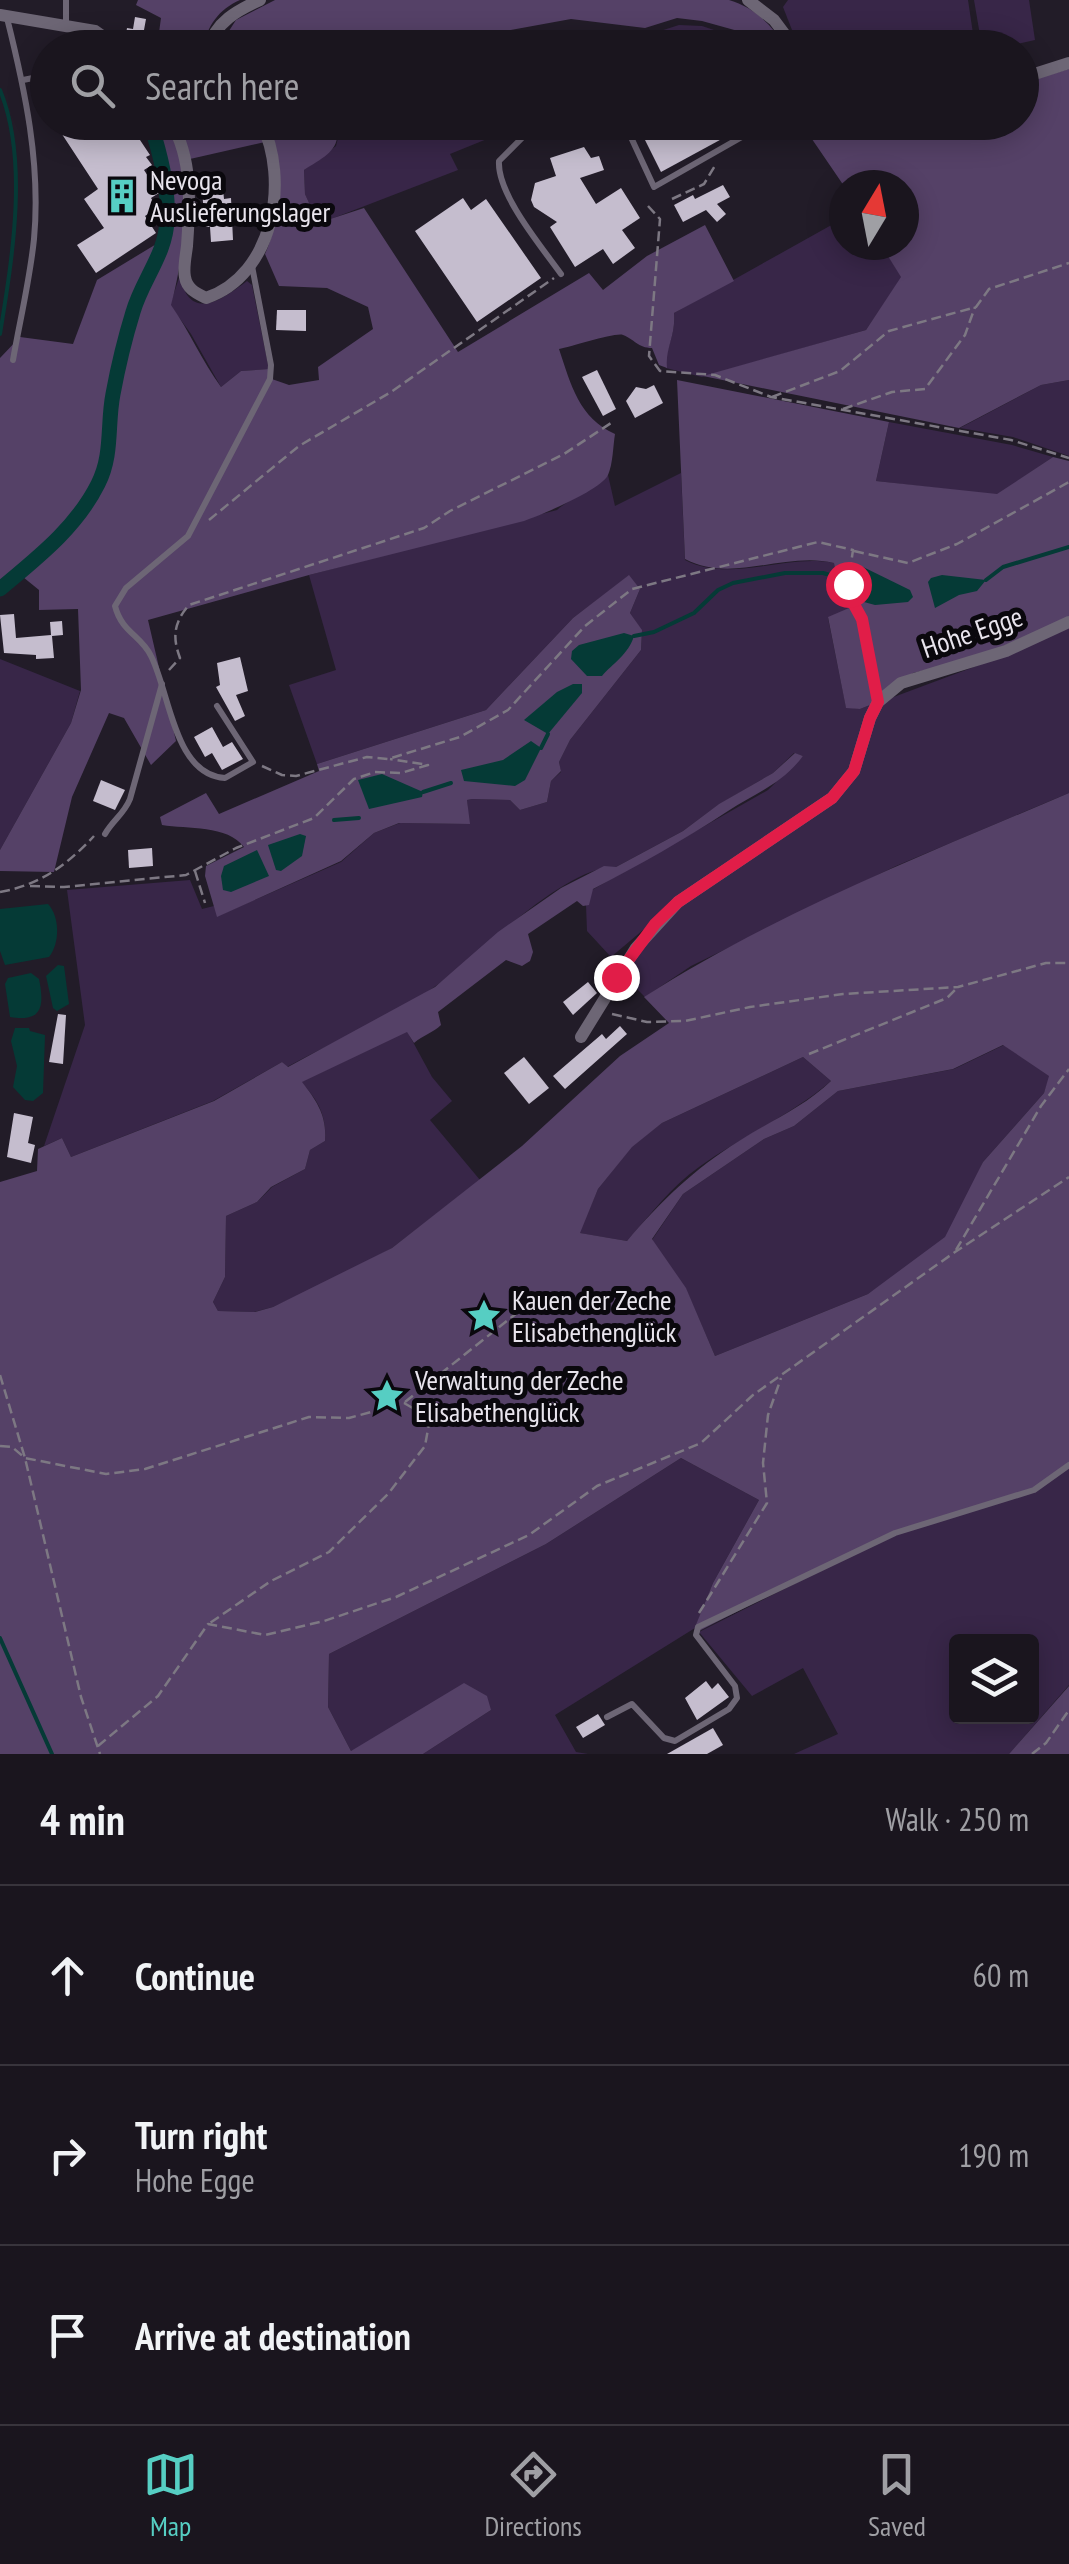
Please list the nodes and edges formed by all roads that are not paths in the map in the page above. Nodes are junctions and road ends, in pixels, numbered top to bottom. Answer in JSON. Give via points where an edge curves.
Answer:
{"nodes":[{"id":1,"x":66,"y":0,"type":"edge"},
{"id":2,"x":260,"y":0,"type":"edge"},
{"id":3,"x":748,"y":0,"type":"edge"},
{"id":4,"x":4,"y":16,"type":"edge"},
{"id":5,"x":66,"y":26,"type":"junction"},
{"id":6,"x":87,"y":30,"type":"edge"},
{"id":7,"x":216,"y":30,"type":"edge"},
{"id":8,"x":782,"y":30,"type":"edge"},
{"id":9,"x":1069,"y":63,"type":"edge"},
{"id":10,"x":1039,"y":73,"type":"edge"},
{"id":11,"x":30,"y":79,"type":"edge"},
{"id":12,"x":23,"y":80,"type":"junction"},
{"id":13,"x":30,"y":131,"type":"edge"},
{"id":14,"x":31,"y":140,"type":"edge"},
{"id":15,"x":180,"y":140,"type":"edge"},
{"id":16,"x":269,"y":140,"type":"edge"},
{"id":17,"x":520,"y":140,"type":"edge"},
{"id":18,"x":632,"y":140,"type":"edge"},
{"id":19,"x":738,"y":140,"type":"edge"},
{"id":20,"x":252,"y":264,"type":"junction"},
{"id":21,"x":561,"y":274,"type":"road end"},
{"id":22,"x":13,"y":360,"type":"dead end"},
{"id":23,"x":1069,"y":622,"type":"edge"},
{"id":24,"x":162,"y":681,"type":"junction"},
{"id":25,"x":216,"y":706,"type":"dead end"},
{"id":26,"x":105,"y":834,"type":"dead end"},
{"id":27,"x":581,"y":1037,"type":"dead end"},
{"id":28,"x":1069,"y":1465,"type":"edge"},
{"id":29,"x":606,"y":1716,"type":"dead end"}],
"edges":[{"from":1,"to":5,"type":"lane"},
{"from":2,"to":7,"type":"street"},
{"from":3,"to":8,"type":"street"},
{"from":4,"to":5,"type":"street"},
{"from":4,"to":12,"type":"lane"},
{"from":5,"to":6,"type":"street"},
{"from":9,"to":10,"type":"street"},
{"from":11,"to":12,"type":"lane"},
{"from":12,"to":13,"type":"lane"},
{"from":14,"to":22,"type":"lane","via":[[34,237]]},
{"from":15,"to":20,"type":"street","via":[[190,199],[184,278],[206,298]]},
{"from":16,"to":20,"type":"street","via":[[276,183]]},
{"from":17,"to":21,"type":"lane","via":[[500,161],[498,175]]},
{"from":18,"to":19,"type":"lane","via":[[654,187]]},
{"from":20,"to":24,"type":"lane","via":[[270,378],[188,536],[126,588],[115,606],[120,624],[150,652]]},
{"from":23,"to":27,"type":"street","name":"Hohe Egge","via":[[974,662],[901,683],[878,702],[846,784],[678,902],[636,948]]},
{"from":24,"to":25,"type":"lane","via":[[178,735],[200,769],[226,778],[253,762]]},
{"from":24,"to":26,"type":"lane","via":[[130,799]]},
{"from":28,"to":29,"type":"lane","via":[[1034,1490],[895,1533],[698,1627],[696,1634],[738,1698],[675,1741],[632,1704]]}]}
